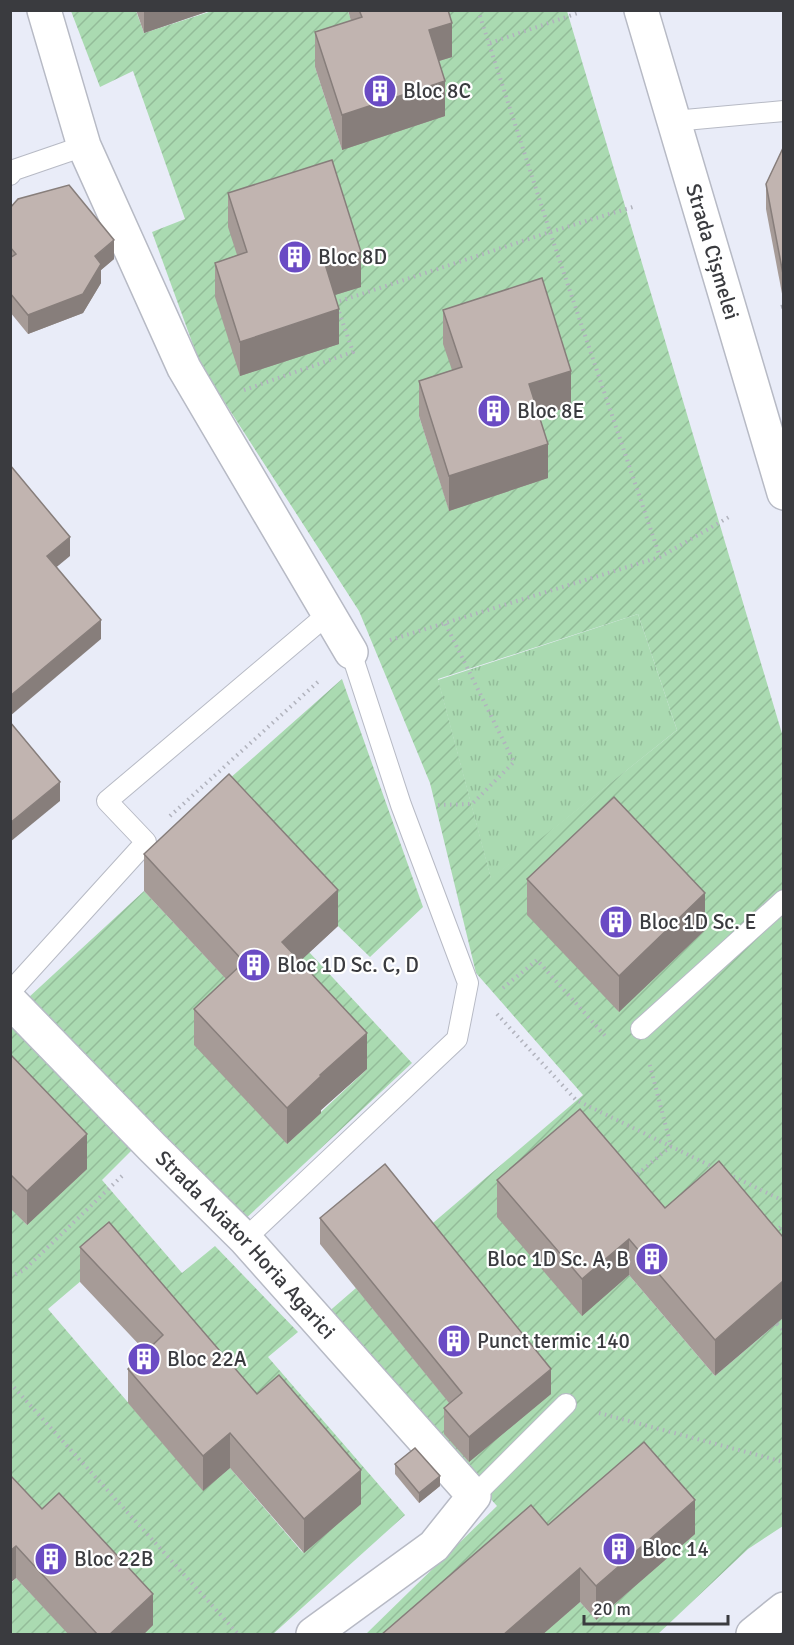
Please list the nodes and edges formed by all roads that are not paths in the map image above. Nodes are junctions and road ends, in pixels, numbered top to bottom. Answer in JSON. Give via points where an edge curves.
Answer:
{"nodes":[{"id":1,"x":44,"y":10,"type":"edge"},
{"id":2,"x":642,"y":10,"type":"edge"},
{"id":3,"x":783,"y":111,"type":"edge"},
{"id":4,"x":674,"y":121,"type":"junction"},
{"id":5,"x":84,"y":146,"type":"junction"},
{"id":6,"x":10,"y":175,"type":"edge"},
{"id":7,"x":783,"y":493,"type":"edge"},
{"id":8,"x":328,"y":614,"type":"junction"},
{"id":9,"x":351,"y":652,"type":"joint"},
{"id":10,"x":783,"y":900,"type":"edge"},
{"id":11,"x":10,"y":992,"type":"edge"},
{"id":12,"x":10,"y":1001,"type":"edge"},
{"id":13,"x":641,"y":1029,"type":"road end"},
{"id":14,"x":245,"y":1239,"type":"junction"},
{"id":15,"x":566,"y":1404,"type":"road end"},
{"id":16,"x":474,"y":1496,"type":"junction"},
{"id":17,"x":783,"y":1609,"type":"edge"},
{"id":18,"x":313,"y":1635,"type":"edge"},
{"id":19,"x":753,"y":1635,"type":"edge"}],
"edges":[{"from":1,"to":5,"type":"street"},
{"from":2,"to":4,"type":"street","name":"Strada Cișmelei"},
{"from":3,"to":4,"type":"lane"},
{"from":4,"to":7,"type":"street","name":"Strada Cișmelei"},
{"from":5,"to":6,"type":"lane","via":[[14,170]]},
{"from":5,"to":8,"type":"street","via":[[184,368]]},
{"from":8,"to":9,"type":"street"},
{"from":8,"to":11,"type":"lane","via":[[107,801],[146,842]]},
{"from":9,"to":14,"type":"lane","via":[[401,805],[468,983],[457,1039]]},
{"from":10,"to":13,"type":"lane"},
{"from":12,"to":14,"type":"street","name":"Strada Aviator Horia Agarici"},
{"from":14,"to":16,"type":"street","name":"Strada Aviator Horia Agarici"},
{"from":15,"to":16,"type":"lane"},
{"from":16,"to":18,"type":"street","via":[[434,1546]]},
{"from":17,"to":19,"type":"street"}]}
